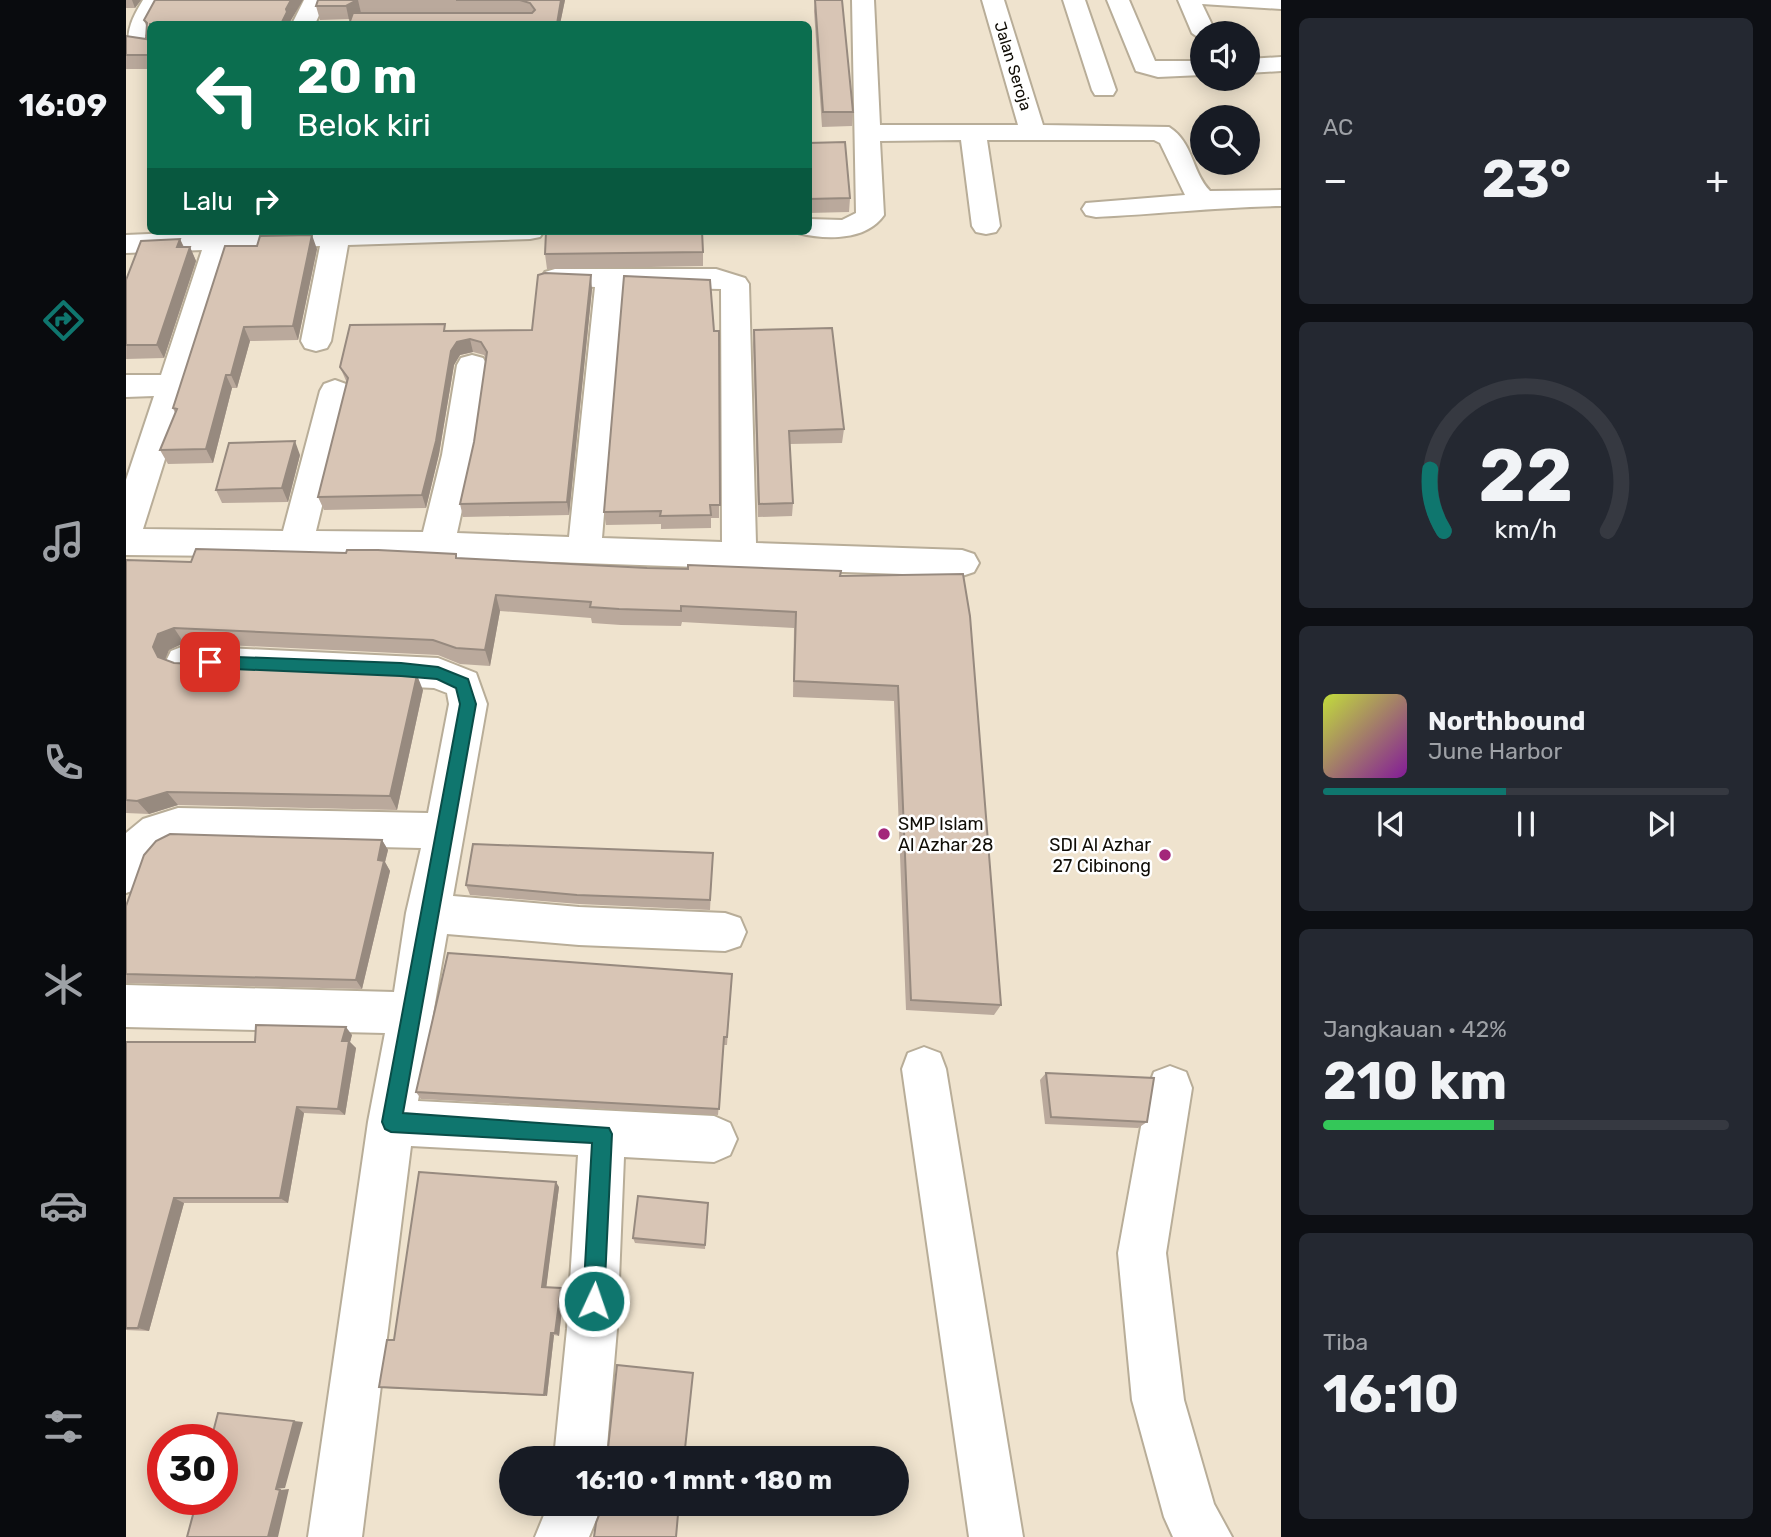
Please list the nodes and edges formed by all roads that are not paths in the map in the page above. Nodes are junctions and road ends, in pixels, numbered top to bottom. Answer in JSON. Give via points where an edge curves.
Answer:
{"nodes":[{"id":1,"x":153,"y":0,"type":"edge"},
{"id":2,"x":315,"y":0,"type":"edge"},
{"id":3,"x":863,"y":0,"type":"edge"},
{"id":4,"x":993,"y":0,"type":"edge"},
{"id":5,"x":1074,"y":0,"type":"edge"},
{"id":6,"x":1118,"y":0,"type":"edge"},
{"id":7,"x":1189,"y":0,"type":"edge"},
{"id":8,"x":1211,"y":0,"type":"edge"},
{"id":9,"x":1272,"y":9,"type":"edge"},
{"id":10,"x":305,"y":21,"type":"edge"},
{"id":11,"x":1199,"y":21,"type":"edge"},
{"id":12,"x":147,"y":44,"type":"edge"},
{"id":13,"x":1281,"y":64,"type":"edge"},
{"id":14,"x":1260,"y":65,"type":"edge"},
{"id":15,"x":1190,"y":69,"type":"edge"},
{"id":16,"x":1104,"y":90,"type":"dead end"},
{"id":17,"x":1033,"y":132,"type":"junction"},
{"id":18,"x":867,"y":133,"type":"junction"},
{"id":19,"x":973,"y":133,"type":"junction"},
{"id":20,"x":1203,"y":198,"type":"junction"},
{"id":21,"x":1281,"y":198,"type":"edge"},
{"id":22,"x":1096,"y":209,"type":"dead end"},
{"id":23,"x":986,"y":226,"type":"dead end"},
{"id":24,"x":812,"y":227,"type":"edge"},
{"id":25,"x":336,"y":235,"type":"edge"},
{"id":26,"x":220,"y":239,"type":"junction"},
{"id":27,"x":126,"y":244,"type":"edge"},
{"id":28,"x":555,"y":278,"type":"edge"},
{"id":29,"x":610,"y":278,"type":"junction"},
{"id":30,"x":316,"y":341,"type":"dead end"},
{"id":31,"x":472,"y":365,"type":"dead end"},
{"id":32,"x":172,"y":385,"type":"junction"},
{"id":33,"x":126,"y":386,"type":"edge"},
{"id":34,"x":335,"y":391,"type":"dead end"},
{"id":35,"x":126,"y":530,"type":"edge"},
{"id":36,"x":297,"y":541,"type":"junction"},
{"id":37,"x":126,"y":542,"type":"edge"},
{"id":38,"x":438,"y":545,"type":"junction"},
{"id":39,"x":584,"y":552,"type":"junction"},
{"id":40,"x":739,"y":556,"type":"junction"},
{"id":41,"x":962,"y":563,"type":"dead end"},
{"id":42,"x":184,"y":661,"type":"edge"},
{"id":43,"x":443,"y":831,"type":"junction"},
{"id":44,"x":126,"y":875,"type":"edge"},
{"id":45,"x":428,"y":913,"type":"junction"},
{"id":46,"x":725,"y":932,"type":"dead end"},
{"id":47,"x":126,"y":1006,"type":"edge"},
{"id":48,"x":411,"y":1013,"type":"junction"},
{"id":49,"x":924,"y":1069,"type":"dead end"},
{"id":50,"x":1170,"y":1087,"type":"dead end"},
{"id":51,"x":391,"y":1122,"type":"junction"},
{"id":52,"x":602,"y":1134,"type":"junction"},
{"id":53,"x":714,"y":1139,"type":"dead end"},
{"id":54,"x":581,"y":1446,"type":"edge"},
{"id":55,"x":571,"y":1516,"type":"edge"},
{"id":56,"x":335,"y":1537,"type":"edge"},
{"id":57,"x":562,"y":1537,"type":"edge"},
{"id":58,"x":996,"y":1537,"type":"edge"},
{"id":59,"x":1205,"y":1537,"type":"edge"}],
"edges":[{"from":1,"to":12,"type":"street","via":[[133,36],[136,43]]},
{"from":2,"to":10,"type":"street"},
{"from":3,"to":18,"type":"street"},
{"from":4,"to":17,"type":"street","name":"Jalan Seroja"},
{"from":5,"to":16,"type":"street"},
{"from":6,"to":15,"type":"street","via":[[1145,66]]},
{"from":7,"to":11,"type":"street"},
{"from":8,"to":9,"type":"street"},
{"from":13,"to":14,"type":"street"},
{"from":17,"to":19,"type":"street"},
{"from":17,"to":20,"type":"street","via":[[1160,132],[1176,144],[1185,178]]},
{"from":18,"to":19,"type":"street"},
{"from":18,"to":24,"type":"street","via":[[870,215],[855,227]]},
{"from":19,"to":23,"type":"street"},
{"from":20,"to":21,"type":"street"},
{"from":20,"to":22,"type":"street","via":[[1184,204]]},
{"from":25,"to":26,"type":"street"},
{"from":25,"to":30,"type":"street"},
{"from":26,"to":27,"type":"street"},
{"from":26,"to":32,"type":"street"},
{"from":28,"to":29,"type":"street"},
{"from":29,"to":39,"type":"street"},
{"from":29,"to":40,"type":"street","via":[[716,278],[735,284]]},
{"from":31,"to":38,"type":"street"},
{"from":32,"to":33,"type":"street"},
{"from":32,"to":35,"type":"street"},
{"from":34,"to":36,"type":"street"},
{"from":36,"to":37,"type":"street"},
{"from":36,"to":38,"type":"street"},
{"from":38,"to":39,"type":"street"},
{"from":39,"to":40,"type":"street"},
{"from":40,"to":41,"type":"street"},
{"from":42,"to":43,"type":"street","via":[[401,669],[438,673],[463,684],[468,704]]},
{"from":43,"to":44,"type":"street","via":[[178,825],[157,828],[141,840]]},
{"from":43,"to":45,"type":"street"},
{"from":45,"to":46,"type":"street"},
{"from":45,"to":48,"type":"street"},
{"from":47,"to":48,"type":"street"},
{"from":48,"to":51,"type":"street"},
{"from":49,"to":58,"type":"street"},
{"from":50,"to":59,"type":"street","via":[[1142,1253],[1158,1401],[1191,1517]]},
{"from":51,"to":52,"type":"street"},
{"from":51,"to":56,"type":"street"},
{"from":52,"to":53,"type":"street"},
{"from":52,"to":54,"type":"street"},
{"from":55,"to":57,"type":"street"}]}
